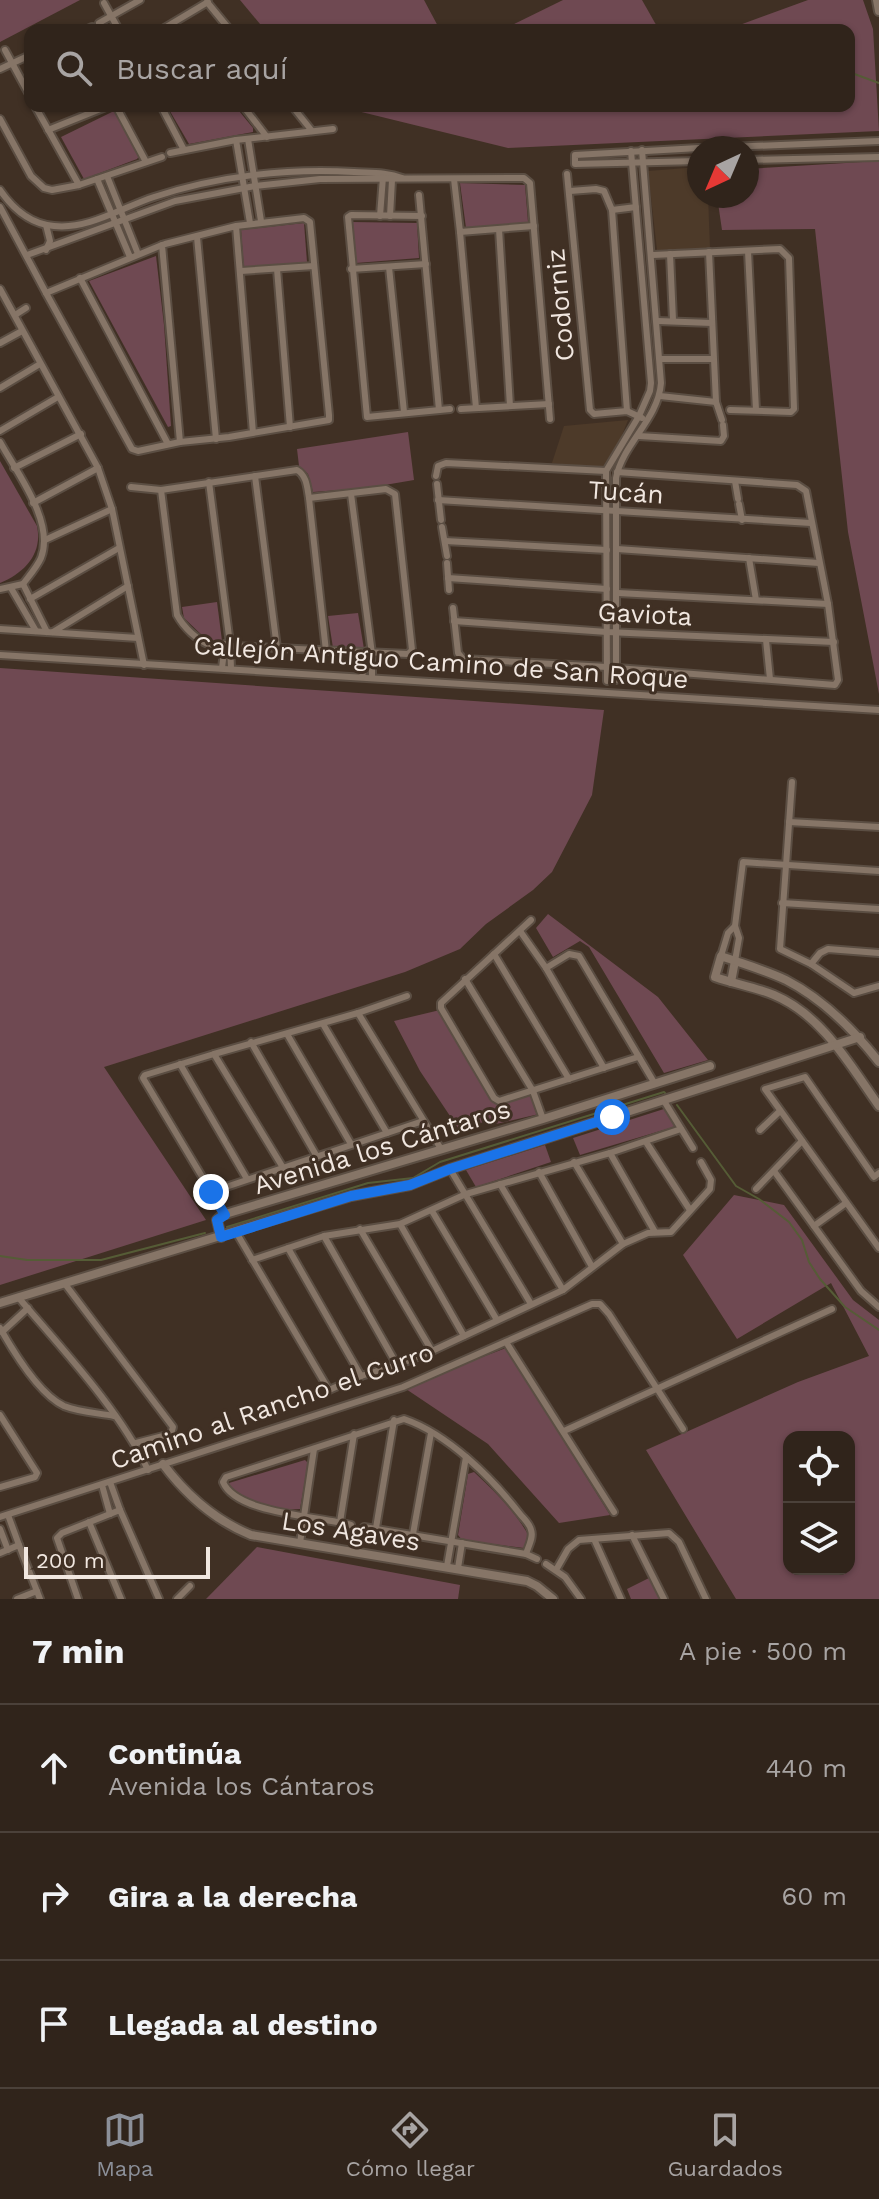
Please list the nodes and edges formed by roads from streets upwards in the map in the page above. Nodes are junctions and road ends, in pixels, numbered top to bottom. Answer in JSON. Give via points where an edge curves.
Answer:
{"nodes":[{"id":1,"x":140,"y":0,"type":"edge"},
{"id":2,"x":877,"y":0,"type":"edge"},
{"id":3,"x":207,"y":1,"type":"edge"},
{"id":4,"x":104,"y":3,"type":"dead end"},
{"id":5,"x":879,"y":11,"type":"edge"},
{"id":6,"x":112,"y":16,"type":"junction"},
{"id":7,"x":97,"y":24,"type":"edge"},
{"id":8,"x":116,"y":24,"type":"edge"},
{"id":9,"x":171,"y":24,"type":"edge"},
{"id":10,"x":225,"y":24,"type":"edge"},
{"id":11,"x":5,"y":50,"type":"dead end"},
{"id":12,"x":24,"y":58,"type":"edge"},
{"id":13,"x":12,"y":63,"type":"junction"},
{"id":14,"x":0,"y":69,"type":"edge"},
{"id":15,"x":24,"y":85,"type":"edge"},
{"id":16,"x":38,"y":112,"type":"edge"},
{"id":17,"x":93,"y":112,"type":"edge"},
{"id":18,"x":119,"y":112,"type":"edge"},
{"id":19,"x":164,"y":112,"type":"edge"},
{"id":20,"x":248,"y":112,"type":"edge"},
{"id":21,"x":297,"y":112,"type":"edge"},
{"id":22,"x":0,"y":119,"type":"edge"},
{"id":23,"x":333,"y":129,"type":"dead end"},
{"id":24,"x":48,"y":130,"type":"junction"},
{"id":25,"x":312,"y":131,"type":"junction"},
{"id":26,"x":267,"y":137,"type":"junction"},
{"id":27,"x":248,"y":139,"type":"junction"},
{"id":28,"x":236,"y":140,"type":"junction"},
{"id":29,"x":879,"y":141,"type":"edge"},
{"id":30,"x":759,"y":146,"type":"edge"},
{"id":31,"x":687,"y":148,"type":"edge"},
{"id":32,"x":184,"y":150,"type":"junction"},
{"id":33,"x":642,"y":150,"type":"junction"},
{"id":34,"x":631,"y":151,"type":"junction"},
{"id":35,"x":170,"y":153,"type":"dead end"},
{"id":36,"x":162,"y":157,"type":"dead end"},
{"id":37,"x":879,"y":157,"type":"edge"},
{"id":38,"x":759,"y":160,"type":"edge"},
{"id":39,"x":687,"y":161,"type":"edge"},
{"id":40,"x":146,"y":162,"type":"junction"},
{"id":41,"x":632,"y":163,"type":"junction"},
{"id":42,"x":643,"y":163,"type":"junction"},
{"id":43,"x":567,"y":174,"type":"dead end"},
{"id":44,"x":107,"y":176,"type":"junction"},
{"id":45,"x":253,"y":176,"type":"junction"},
{"id":46,"x":383,"y":177,"type":"junction"},
{"id":47,"x":243,"y":178,"type":"junction"},
{"id":48,"x":392,"y":178,"type":"junction"},
{"id":49,"x":97,"y":179,"type":"junction"},
{"id":50,"x":454,"y":179,"type":"junction"},
{"id":51,"x":79,"y":185,"type":"junction"},
{"id":52,"x":255,"y":186,"type":"junction"},
{"id":53,"x":245,"y":188,"type":"junction"},
{"id":54,"x":0,"y":190,"type":"edge"},
{"id":55,"x":570,"y":191,"type":"junction"},
{"id":56,"x":419,"y":195,"type":"dead end"},
{"id":57,"x":0,"y":207,"type":"edge"},
{"id":58,"x":636,"y":207,"type":"junction"},
{"id":59,"x":646,"y":208,"type":"junction"},
{"id":60,"x":121,"y":210,"type":"junction"},
{"id":61,"x":612,"y":210,"type":"junction"},
{"id":62,"x":112,"y":213,"type":"junction"},
{"id":63,"x":380,"y":216,"type":"junction"},
{"id":64,"x":390,"y":216,"type":"junction"},
{"id":65,"x":422,"y":216,"type":"junction"},
{"id":66,"x":124,"y":219,"type":"junction"},
{"id":67,"x":261,"y":221,"type":"junction"},
{"id":68,"x":116,"y":222,"type":"junction"},
{"id":69,"x":250,"y":223,"type":"junction"},
{"id":70,"x":46,"y":225,"type":"junction"},
{"id":71,"x":236,"y":226,"type":"junction"},
{"id":72,"x":534,"y":226,"type":"junction"},
{"id":73,"x":499,"y":229,"type":"junction"},
{"id":74,"x":460,"y":232,"type":"junction"},
{"id":75,"x":197,"y":237,"type":"junction"},
{"id":76,"x":162,"y":245,"type":"junction"},
{"id":77,"x":46,"y":250,"type":"junction"},
{"id":78,"x":748,"y":251,"type":"junction"},
{"id":79,"x":709,"y":252,"type":"junction"},
{"id":80,"x":138,"y":254,"type":"junction"},
{"id":81,"x":670,"y":254,"type":"junction"},
{"id":82,"x":27,"y":255,"type":"junction"},
{"id":83,"x":653,"y":255,"type":"junction"},
{"id":84,"x":130,"y":257,"type":"junction"},
{"id":85,"x":426,"y":264,"type":"junction"},
{"id":86,"x":314,"y":266,"type":"junction"},
{"id":87,"x":389,"y":267,"type":"junction"},
{"id":88,"x":277,"y":269,"type":"junction"},
{"id":89,"x":351,"y":269,"type":"junction"},
{"id":90,"x":241,"y":271,"type":"junction"},
{"id":91,"x":80,"y":278,"type":"junction"},
{"id":92,"x":0,"y":289,"type":"edge"},
{"id":93,"x":46,"y":293,"type":"junction"},
{"id":94,"x":3,"y":300,"type":"edge"},
{"id":95,"x":26,"y":308,"type":"dead end"},
{"id":96,"x":15,"y":315,"type":"junction"},
{"id":97,"x":673,"y":320,"type":"junction"},
{"id":98,"x":658,"y":321,"type":"junction"},
{"id":99,"x":712,"y":323,"type":"junction"},
{"id":100,"x":22,"y":331,"type":"junction"},
{"id":101,"x":0,"y":343,"type":"edge"},
{"id":102,"x":661,"y":359,"type":"junction"},
{"id":103,"x":713,"y":359,"type":"junction"},
{"id":104,"x":40,"y":364,"type":"junction"},
{"id":105,"x":0,"y":388,"type":"edge"},
{"id":106,"x":660,"y":396,"type":"junction"},
{"id":107,"x":58,"y":397,"type":"junction"},
{"id":108,"x":716,"y":402,"type":"junction"},
{"id":109,"x":549,"y":404,"type":"junction"},
{"id":110,"x":510,"y":406,"type":"junction"},
{"id":111,"x":476,"y":408,"type":"junction"},
{"id":112,"x":450,"y":409,"type":"dead end"},
{"id":113,"x":461,"y":409,"type":"dead end"},
{"id":114,"x":439,"y":410,"type":"junction"},
{"id":115,"x":730,"y":410,"type":"dead end"},
{"id":116,"x":756,"y":410,"type":"junction"},
{"id":117,"x":627,"y":411,"type":"junction"},
{"id":118,"x":404,"y":412,"type":"junction"},
{"id":119,"x":639,"y":416,"type":"junction"},
{"id":120,"x":550,"y":419,"type":"dead end"},
{"id":121,"x":647,"y":421,"type":"junction"},
{"id":122,"x":290,"y":427,"type":"junction"},
{"id":123,"x":0,"y":431,"type":"edge"},
{"id":124,"x":253,"y":433,"type":"junction"},
{"id":125,"x":81,"y":434,"type":"junction"},
{"id":126,"x":639,"y":436,"type":"junction"},
{"id":127,"x":216,"y":439,"type":"junction"},
{"id":128,"x":0,"y":442,"type":"edge"},
{"id":129,"x":180,"y":442,"type":"junction"},
{"id":130,"x":168,"y":444,"type":"junction"},
{"id":131,"x":14,"y":468,"type":"junction"},
{"id":132,"x":98,"y":468,"type":"junction"},
{"id":133,"x":606,"y":471,"type":"junction"},
{"id":134,"x":617,"y":472,"type":"junction"},
{"id":135,"x":255,"y":476,"type":"junction"},
{"id":136,"x":735,"y":481,"type":"junction"},
{"id":137,"x":209,"y":482,"type":"junction"},
{"id":138,"x":131,"y":487,"type":"dead end"},
{"id":139,"x":161,"y":490,"type":"junction"},
{"id":140,"x":351,"y":494,"type":"junction"},
{"id":141,"x":309,"y":498,"type":"junction"},
{"id":142,"x":438,"y":500,"type":"junction"},
{"id":143,"x":33,"y":503,"type":"junction"},
{"id":144,"x":112,"y":509,"type":"junction"},
{"id":145,"x":606,"y":511,"type":"junction"},
{"id":146,"x":617,"y":512,"type":"junction"},
{"id":147,"x":742,"y":520,"type":"junction"},
{"id":148,"x":811,"y":523,"type":"junction"},
{"id":149,"x":45,"y":540,"type":"junction"},
{"id":150,"x":445,"y":541,"type":"junction"},
{"id":151,"x":119,"y":548,"type":"junction"},
{"id":152,"x":617,"y":549,"type":"junction"},
{"id":153,"x":607,"y":550,"type":"junction"},
{"id":154,"x":749,"y":558,"type":"junction"},
{"id":155,"x":819,"y":563,"type":"junction"},
{"id":156,"x":448,"y":578,"type":"junction"},
{"id":157,"x":23,"y":584,"type":"junction"},
{"id":158,"x":128,"y":586,"type":"junction"},
{"id":159,"x":11,"y":588,"type":"junction"},
{"id":160,"x":0,"y":589,"type":"edge"},
{"id":161,"x":607,"y":589,"type":"junction"},
{"id":162,"x":449,"y":590,"type":"dead end"},
{"id":163,"x":618,"y":593,"type":"junction"},
{"id":164,"x":30,"y":599,"type":"junction"},
{"id":165,"x":756,"y":600,"type":"junction"},
{"id":166,"x":828,"y":604,"type":"junction"},
{"id":167,"x":453,"y":608,"type":"dead end"},
{"id":168,"x":454,"y":621,"type":"junction"},
{"id":169,"x":0,"y":629,"type":"edge"},
{"id":170,"x":36,"y":631,"type":"junction"},
{"id":171,"x":50,"y":632,"type":"junction"},
{"id":172,"x":607,"y":632,"type":"junction"},
{"id":173,"x":617,"y":632,"type":"junction"},
{"id":174,"x":138,"y":638,"type":"junction"},
{"id":175,"x":766,"y":640,"type":"junction"},
{"id":176,"x":834,"y":642,"type":"junction"},
{"id":177,"x":228,"y":643,"type":"junction"},
{"id":178,"x":277,"y":648,"type":"junction"},
{"id":179,"x":326,"y":651,"type":"junction"},
{"id":180,"x":369,"y":652,"type":"junction"},
{"id":181,"x":0,"y":655,"type":"edge"},
{"id":182,"x":144,"y":665,"type":"junction"},
{"id":183,"x":607,"y":667,"type":"junction"},
{"id":184,"x":222,"y":668,"type":"junction"},
{"id":185,"x":231,"y":668,"type":"junction"},
{"id":186,"x":617,"y":668,"type":"junction"},
{"id":187,"x":362,"y":677,"type":"junction"},
{"id":188,"x":372,"y":678,"type":"junction"},
{"id":189,"x":770,"y":679,"type":"junction"},
{"id":190,"x":616,"y":680,"type":"dead end"},
{"id":191,"x":607,"y":681,"type":"dead end"},
{"id":192,"x":879,"y":710,"type":"edge"},
{"id":193,"x":792,"y":782,"type":"dead end"},
{"id":194,"x":789,"y":822,"type":"junction"},
{"id":195,"x":879,"y":827,"type":"edge"},
{"id":196,"x":786,"y":865,"type":"junction"},
{"id":197,"x":879,"y":871,"type":"edge"},
{"id":198,"x":782,"y":903,"type":"junction"},
{"id":199,"x":879,"y":909,"type":"edge"},
{"id":200,"x":531,"y":920,"type":"dead end"},
{"id":201,"x":735,"y":926,"type":"junction"},
{"id":202,"x":520,"y":931,"type":"junction"},
{"id":203,"x":879,"y":953,"type":"edge"},
{"id":204,"x":494,"y":954,"type":"junction"},
{"id":205,"x":721,"y":956,"type":"junction"},
{"id":206,"x":735,"y":961,"type":"junction"},
{"id":207,"x":811,"y":964,"type":"junction"},
{"id":208,"x":546,"y":968,"type":"junction"},
{"id":209,"x":465,"y":979,"type":"junction"},
{"id":210,"x":731,"y":982,"type":"junction"},
{"id":211,"x":879,"y":986,"type":"edge"},
{"id":212,"x":407,"y":996,"type":"dead end"},
{"id":213,"x":358,"y":1013,"type":"junction"},
{"id":214,"x":323,"y":1024,"type":"junction"},
{"id":215,"x":287,"y":1034,"type":"junction"},
{"id":216,"x":860,"y":1037,"type":"junction"},
{"id":217,"x":251,"y":1042,"type":"junction"},
{"id":218,"x":835,"y":1044,"type":"junction"},
{"id":219,"x":214,"y":1054,"type":"junction"},
{"id":220,"x":638,"y":1057,"type":"junction"},
{"id":221,"x":879,"y":1062,"type":"edge"},
{"id":222,"x":180,"y":1064,"type":"junction"},
{"id":223,"x":710,"y":1066,"type":"dead end"},
{"id":224,"x":604,"y":1068,"type":"junction"},
{"id":225,"x":569,"y":1079,"type":"junction"},
{"id":226,"x":660,"y":1083,"type":"junction"},
{"id":227,"x":533,"y":1091,"type":"junction"},
{"id":228,"x":675,"y":1097,"type":"junction"},
{"id":229,"x":664,"y":1101,"type":"junction"},
{"id":230,"x":879,"y":1106,"type":"edge"},
{"id":231,"x":780,"y":1111,"type":"junction"},
{"id":232,"x":543,"y":1119,"type":"junction"},
{"id":233,"x":423,"y":1121,"type":"junction"},
{"id":234,"x":681,"y":1129,"type":"junction"},
{"id":235,"x":760,"y":1130,"type":"dead end"},
{"id":236,"x":387,"y":1133,"type":"junction"},
{"id":237,"x":802,"y":1141,"type":"junction"},
{"id":238,"x":646,"y":1142,"type":"junction"},
{"id":239,"x":351,"y":1144,"type":"junction"},
{"id":240,"x":693,"y":1148,"type":"dead end"},
{"id":241,"x":441,"y":1149,"type":"junction"},
{"id":242,"x":610,"y":1153,"type":"junction"},
{"id":243,"x":316,"y":1155,"type":"junction"},
{"id":244,"x":574,"y":1162,"type":"junction"},
{"id":245,"x":701,"y":1162,"type":"dead end"},
{"id":246,"x":282,"y":1166,"type":"junction"},
{"id":247,"x":450,"y":1169,"type":"junction"},
{"id":248,"x":774,"y":1171,"type":"junction"},
{"id":249,"x":539,"y":1172,"type":"junction"},
{"id":250,"x":876,"y":1175,"type":"edge"},
{"id":251,"x":247,"y":1179,"type":"junction"},
{"id":252,"x":500,"y":1184,"type":"junction"},
{"id":253,"x":879,"y":1184,"type":"edge"},
{"id":254,"x":756,"y":1189,"type":"dead end"},
{"id":255,"x":211,"y":1192,"type":"junction"},
{"id":256,"x":466,"y":1194,"type":"junction"},
{"id":257,"x":846,"y":1203,"type":"junction"},
{"id":258,"x":690,"y":1210,"type":"junction"},
{"id":259,"x":432,"y":1211,"type":"junction"},
{"id":260,"x":225,"y":1215,"type":"junction"},
{"id":261,"x":400,"y":1224,"type":"junction"},
{"id":262,"x":814,"y":1226,"type":"junction"},
{"id":263,"x":360,"y":1229,"type":"junction"},
{"id":264,"x":236,"y":1232,"type":"junction"},
{"id":265,"x":655,"y":1232,"type":"junction"},
{"id":266,"x":324,"y":1236,"type":"junction"},
{"id":267,"x":221,"y":1237,"type":"junction"},
{"id":268,"x":623,"y":1244,"type":"junction"},
{"id":269,"x":288,"y":1248,"type":"junction"},
{"id":270,"x":879,"y":1248,"type":"edge"},
{"id":271,"x":252,"y":1260,"type":"junction"},
{"id":272,"x":591,"y":1265,"type":"junction"},
{"id":273,"x":65,"y":1284,"type":"junction"},
{"id":274,"x":563,"y":1290,"type":"junction"},
{"id":275,"x":18,"y":1297,"type":"junction"},
{"id":276,"x":0,"y":1303,"type":"edge"},
{"id":277,"x":531,"y":1304,"type":"junction"},
{"id":278,"x":879,"y":1307,"type":"edge"},
{"id":279,"x":28,"y":1308,"type":"junction"},
{"id":280,"x":832,"y":1309,"type":"dead end"},
{"id":281,"x":497,"y":1320,"type":"junction"},
{"id":282,"x":1,"y":1330,"type":"edge"},
{"id":283,"x":464,"y":1336,"type":"junction"},
{"id":284,"x":506,"y":1342,"type":"junction"},
{"id":285,"x":432,"y":1351,"type":"junction"},
{"id":286,"x":397,"y":1365,"type":"junction"},
{"id":287,"x":361,"y":1376,"type":"junction"},
{"id":288,"x":658,"y":1389,"type":"junction"},
{"id":289,"x":0,"y":1415,"type":"edge"},
{"id":290,"x":114,"y":1416,"type":"junction"},
{"id":291,"x":394,"y":1420,"type":"junction"},
{"id":292,"x":683,"y":1429,"type":"dead end"},
{"id":293,"x":564,"y":1431,"type":"junction"},
{"id":294,"x":431,"y":1433,"type":"junction"},
{"id":295,"x":354,"y":1434,"type":"junction"},
{"id":296,"x":136,"y":1443,"type":"junction"},
{"id":297,"x":314,"y":1449,"type":"junction"},
{"id":298,"x":466,"y":1457,"type":"junction"},
{"id":299,"x":163,"y":1464,"type":"junction"},
{"id":300,"x":148,"y":1470,"type":"junction"},
{"id":301,"x":110,"y":1482,"type":"junction"},
{"id":302,"x":102,"y":1485,"type":"junction"},
{"id":303,"x":0,"y":1487,"type":"edge"},
{"id":304,"x":120,"y":1510,"type":"junction"},
{"id":305,"x":614,"y":1512,"type":"dead end"},
{"id":306,"x":110,"y":1514,"type":"junction"},
{"id":307,"x":8,"y":1515,"type":"junction"},
{"id":308,"x":304,"y":1515,"type":"junction"},
{"id":309,"x":0,"y":1517,"type":"edge"},
{"id":310,"x":89,"y":1522,"type":"junction"},
{"id":311,"x":340,"y":1522,"type":"junction"},
{"id":312,"x":351,"y":1525,"type":"dead end"},
{"id":313,"x":364,"y":1527,"type":"dead end"},
{"id":314,"x":376,"y":1528,"type":"junction"},
{"id":315,"x":0,"y":1529,"type":"edge"},
{"id":316,"x":413,"y":1534,"type":"junction"},
{"id":317,"x":632,"y":1535,"type":"junction"},
{"id":318,"x":594,"y":1539,"type":"junction"},
{"id":319,"x":451,"y":1541,"type":"junction"},
{"id":320,"x":300,"y":1543,"type":"junction"},
{"id":321,"x":462,"y":1543,"type":"junction"},
{"id":322,"x":19,"y":1545,"type":"junction"},
{"id":323,"x":4,"y":1551,"type":"edge"},
{"id":324,"x":526,"y":1554,"type":"junction"},
{"id":325,"x":537,"y":1559,"type":"dead end"},
{"id":326,"x":546,"y":1564,"type":"dead end"},
{"id":327,"x":447,"y":1566,"type":"junction"},
{"id":328,"x":458,"y":1568,"type":"junction"},
{"id":329,"x":556,"y":1570,"type":"junction"},
{"id":330,"x":190,"y":1586,"type":"dead end"},
{"id":331,"x":38,"y":1595,"type":"edge"},
{"id":332,"x":17,"y":1599,"type":"edge"},
{"id":333,"x":78,"y":1599,"type":"edge"},
{"id":334,"x":121,"y":1599,"type":"edge"},
{"id":335,"x":159,"y":1599,"type":"edge"},
{"id":336,"x":177,"y":1599,"type":"edge"},
{"id":337,"x":553,"y":1599,"type":"edge"},
{"id":338,"x":581,"y":1599,"type":"edge"},
{"id":339,"x":621,"y":1599,"type":"edge"},
{"id":340,"x":664,"y":1599,"type":"edge"},
{"id":341,"x":706,"y":1599,"type":"edge"}],
"edges":[{"from":1,"to":6,"type":"street"},
{"from":2,"to":5,"type":"street"},
{"from":3,"to":9,"type":"street"},
{"from":3,"to":10,"type":"street"},
{"from":4,"to":6,"type":"street"},
{"from":6,"to":7,"type":"street"},
{"from":6,"to":8,"type":"street"},
{"from":11,"to":13,"type":"street"},
{"from":12,"to":13,"type":"street"},
{"from":13,"to":14,"type":"street"},
{"from":13,"to":15,"type":"street"},
{"from":16,"to":24,"type":"street"},
{"from":17,"to":24,"type":"street"},
{"from":18,"to":40,"type":"street"},
{"from":19,"to":32,"type":"street"},
{"from":20,"to":26,"type":"street"},
{"from":21,"to":25,"type":"street"},
{"from":22,"to":51,"type":"street","via":[[37,182],[52,190]]},
{"from":23,"to":25,"type":"street"},
{"from":24,"to":51,"type":"street"},
{"from":25,"to":26,"type":"street"},
{"from":26,"to":27,"type":"street"},
{"from":27,"to":28,"type":"street"},
{"from":27,"to":45,"type":"street"},
{"from":28,"to":32,"type":"street"},
{"from":28,"to":47,"type":"street"},
{"from":29,"to":30,"type":"street"},
{"from":31,"to":33,"type":"street"},
{"from":32,"to":35,"type":"street"},
{"from":33,"to":34,"type":"street"},
{"from":33,"to":42,"type":"street"},
{"from":34,"to":41,"type":"street"},
{"from":34,"to":41,"type":"street","via":[[575,155],[575,164]]},
{"from":36,"to":40,"type":"street"},
{"from":37,"to":38,"type":"street"},
{"from":39,"to":42,"type":"street"},
{"from":40,"to":44,"type":"street"},
{"from":41,"to":42,"type":"street"},
{"from":41,"to":58,"type":"street"},
{"from":42,"to":59,"type":"street"},
{"from":43,"to":55,"type":"street","name":"Codorniz"},
{"from":44,"to":49,"type":"street"},
{"from":44,"to":60,"type":"street"},
{"from":45,"to":46,"type":"street","via":[[317,170]]},
{"from":45,"to":47,"type":"street"},
{"from":45,"to":52,"type":"street"},
{"from":46,"to":48,"type":"street"},
{"from":46,"to":52,"type":"street"},
{"from":46,"to":63,"type":"street"},
{"from":47,"to":53,"type":"street"},
{"from":47,"to":60,"type":"street"},
{"from":48,"to":50,"type":"street"},
{"from":48,"to":64,"type":"street"},
{"from":49,"to":51,"type":"street"},
{"from":49,"to":62,"type":"street"},
{"from":50,"to":72,"type":"street","via":[[524,178]]},
{"from":50,"to":74,"type":"street"},
{"from":52,"to":53,"type":"street"},
{"from":52,"to":67,"type":"street"},
{"from":53,"to":66,"type":"street","via":[[175,201]]},
{"from":53,"to":69,"type":"street"},
{"from":54,"to":70,"type":"street","via":[[15,209]]},
{"from":55,"to":61,"type":"street","via":[[604,191]]},
{"from":55,"to":117,"type":"street","name":"Codorniz","via":[[590,410]]},
{"from":56,"to":65,"type":"street"},
{"from":57,"to":82,"type":"street"},
{"from":58,"to":59,"type":"street"},
{"from":58,"to":61,"type":"street"},
{"from":58,"to":119,"type":"street","via":[[651,383]]},
{"from":59,"to":83,"type":"street"},
{"from":60,"to":62,"type":"street"},
{"from":60,"to":66,"type":"street"},
{"from":61,"to":117,"type":"street"},
{"from":62,"to":68,"type":"street"},
{"from":62,"to":70,"type":"street","via":[[70,226]]},
{"from":63,"to":64,"type":"street"},
{"from":63,"to":89,"type":"street","via":[[348,217]]},
{"from":64,"to":65,"type":"street"},
{"from":65,"to":85,"type":"street"},
{"from":66,"to":68,"type":"street"},
{"from":66,"to":80,"type":"street"},
{"from":67,"to":69,"type":"street"},
{"from":67,"to":86,"type":"street","via":[[309,220]]},
{"from":68,"to":77,"type":"street"},
{"from":68,"to":84,"type":"street"},
{"from":69,"to":71,"type":"street"},
{"from":70,"to":77,"type":"street"},
{"from":71,"to":75,"type":"street"},
{"from":71,"to":90,"type":"street"},
{"from":72,"to":73,"type":"street"},
{"from":72,"to":109,"type":"street"},
{"from":73,"to":74,"type":"street"},
{"from":73,"to":110,"type":"street"},
{"from":74,"to":111,"type":"street"},
{"from":75,"to":76,"type":"street"},
{"from":75,"to":127,"type":"street"},
{"from":76,"to":80,"type":"street"},
{"from":76,"to":129,"type":"street"},
{"from":77,"to":82,"type":"street"},
{"from":78,"to":79,"type":"street"},
{"from":78,"to":116,"type":"street"},
{"from":78,"to":116,"type":"street","via":[[780,249],[789,258],[794,407],[791,412]]},
{"from":79,"to":81,"type":"street"},
{"from":79,"to":99,"type":"street"},
{"from":80,"to":84,"type":"street"},
{"from":81,"to":83,"type":"street"},
{"from":81,"to":97,"type":"street"},
{"from":82,"to":93,"type":"street"},
{"from":83,"to":98,"type":"street"},
{"from":84,"to":91,"type":"street"},
{"from":85,"to":87,"type":"street"},
{"from":85,"to":114,"type":"street"},
{"from":86,"to":88,"type":"street"},
{"from":86,"to":122,"type":"street","via":[[329,420]]},
{"from":87,"to":89,"type":"street"},
{"from":87,"to":118,"type":"street"},
{"from":88,"to":90,"type":"street"},
{"from":88,"to":122,"type":"street"},
{"from":89,"to":118,"type":"street","via":[[367,417]]},
{"from":90,"to":124,"type":"street"},
{"from":91,"to":93,"type":"street"},
{"from":91,"to":130,"type":"street"},
{"from":92,"to":94,"type":"street"},
{"from":93,"to":130,"type":"street","via":[[132,449]]},
{"from":94,"to":96,"type":"street"},
{"from":95,"to":96,"type":"street"},
{"from":96,"to":100,"type":"street"},
{"from":97,"to":98,"type":"street"},
{"from":97,"to":99,"type":"street"},
{"from":98,"to":102,"type":"street"},
{"from":99,"to":103,"type":"street"},
{"from":100,"to":101,"type":"street"},
{"from":100,"to":104,"type":"street"},
{"from":102,"to":103,"type":"street"},
{"from":102,"to":106,"type":"street"},
{"from":103,"to":108,"type":"street"},
{"from":104,"to":105,"type":"street"},
{"from":104,"to":107,"type":"street"},
{"from":106,"to":108,"type":"street"},
{"from":106,"to":121,"type":"street"},
{"from":107,"to":123,"type":"street"},
{"from":107,"to":125,"type":"street"},
{"from":108,"to":126,"type":"street","via":[[723,422],[721,441]]},
{"from":109,"to":110,"type":"street"},
{"from":109,"to":120,"type":"street"},
{"from":110,"to":111,"type":"street"},
{"from":111,"to":113,"type":"street"},
{"from":112,"to":114,"type":"street"},
{"from":114,"to":118,"type":"street"},
{"from":115,"to":116,"type":"street"},
{"from":117,"to":119,"type":"street"},
{"from":119,"to":121,"type":"street"},
{"from":119,"to":133,"type":"street"},
{"from":121,"to":126,"type":"street"},
{"from":122,"to":124,"type":"street"},
{"from":124,"to":127,"type":"street"},
{"from":125,"to":131,"type":"street"},
{"from":125,"to":132,"type":"street"},
{"from":126,"to":134,"type":"street"},
{"from":127,"to":129,"type":"street"},
{"from":128,"to":131,"type":"street"},
{"from":129,"to":130,"type":"street"},
{"from":131,"to":143,"type":"street"},
{"from":132,"to":143,"type":"street"},
{"from":132,"to":144,"type":"street"},
{"from":133,"to":142,"type":"street","via":[[446,463],[438,466]]},
{"from":133,"to":145,"type":"street"},
{"from":134,"to":136,"type":"street"},
{"from":134,"to":146,"type":"street"},
{"from":135,"to":137,"type":"street"},
{"from":135,"to":141,"type":"street","via":[[297,470],[304,475]]},
{"from":135,"to":178,"type":"street"},
{"from":136,"to":147,"type":"street"},
{"from":136,"to":148,"type":"street","via":[[797,485],[806,491]]},
{"from":137,"to":139,"type":"street"},
{"from":137,"to":177,"type":"street"},
{"from":138,"to":139,"type":"street"},
{"from":139,"to":177,"type":"street","via":[[177,615],[210,645]]},
{"from":140,"to":141,"type":"street"},
{"from":140,"to":180,"type":"street"},
{"from":140,"to":180,"type":"street","via":[[386,489],[395,494],[412,650]]},
{"from":141,"to":179,"type":"street"},
{"from":142,"to":145,"type":"street","name":"Tucán"},
{"from":142,"to":150,"type":"street"},
{"from":143,"to":149,"type":"street"},
{"from":144,"to":149,"type":"street"},
{"from":144,"to":151,"type":"street"},
{"from":145,"to":146,"type":"street","name":"Tucán"},
{"from":145,"to":153,"type":"street"},
{"from":146,"to":147,"type":"street","name":"Tucán"},
{"from":146,"to":152,"type":"street"},
{"from":147,"to":148,"type":"street","name":"Tucán"},
{"from":148,"to":155,"type":"street"},
{"from":149,"to":157,"type":"street","via":[[41,558]]},
{"from":150,"to":153,"type":"street"},
{"from":150,"to":156,"type":"street"},
{"from":151,"to":158,"type":"street"},
{"from":151,"to":164,"type":"street"},
{"from":152,"to":154,"type":"street"},
{"from":152,"to":163,"type":"street"},
{"from":153,"to":161,"type":"street"},
{"from":154,"to":155,"type":"street"},
{"from":154,"to":165,"type":"street"},
{"from":155,"to":166,"type":"street"},
{"from":156,"to":161,"type":"street"},
{"from":156,"to":162,"type":"street"},
{"from":157,"to":159,"type":"street"},
{"from":157,"to":164,"type":"street"},
{"from":158,"to":171,"type":"street"},
{"from":158,"to":174,"type":"street"},
{"from":159,"to":160,"type":"street"},
{"from":159,"to":170,"type":"street"},
{"from":161,"to":172,"type":"street"},
{"from":163,"to":165,"type":"street"},
{"from":163,"to":173,"type":"street"},
{"from":164,"to":171,"type":"street"},
{"from":165,"to":166,"type":"street"},
{"from":166,"to":176,"type":"street"},
{"from":167,"to":168,"type":"street"},
{"from":168,"to":172,"type":"street","name":"Gaviota"},
{"from":168,"to":183,"type":"street","via":[[463,659]]},
{"from":169,"to":170,"type":"street"},
{"from":170,"to":171,"type":"street"},
{"from":171,"to":174,"type":"street"},
{"from":172,"to":173,"type":"street","name":"Gaviota"},
{"from":172,"to":183,"type":"street"},
{"from":173,"to":175,"type":"street","name":"Gaviota"},
{"from":173,"to":186,"type":"street"},
{"from":174,"to":182,"type":"street"},
{"from":175,"to":176,"type":"street","name":"Gaviota"},
{"from":175,"to":189,"type":"street"},
{"from":176,"to":189,"type":"street","via":[[835,685]]},
{"from":177,"to":178,"type":"street"},
{"from":177,"to":184,"type":"street"},
{"from":177,"to":185,"type":"street"},
{"from":178,"to":179,"type":"street"},
{"from":179,"to":180,"type":"street"},
{"from":180,"to":187,"type":"street"},
{"from":180,"to":188,"type":"street"},
{"from":181,"to":182,"type":"street","name":"Callejón Antiguo Camino de San Roque"},
{"from":182,"to":184,"type":"street","name":"Callejón Antiguo Camino de San Roque"},
{"from":183,"to":191,"type":"street"},
{"from":184,"to":185,"type":"street","name":"Callejón Antiguo Camino de San Roque"},
{"from":185,"to":187,"type":"street","name":"Callejón Antiguo Camino de San Roque"},
{"from":186,"to":189,"type":"street"},
{"from":186,"to":190,"type":"street"},
{"from":187,"to":188,"type":"street","name":"Callejón Antiguo Camino de San Roque"},
{"from":188,"to":192,"type":"street","name":"Callejón Antiguo Camino de San Roque"},
{"from":193,"to":194,"type":"street"},
{"from":194,"to":195,"type":"street"},
{"from":194,"to":196,"type":"street"},
{"from":196,"to":197,"type":"street"},
{"from":196,"to":198,"type":"street"},
{"from":196,"to":201,"type":"street","via":[[743,862]]},
{"from":198,"to":199,"type":"street"},
{"from":198,"to":207,"type":"street","via":[[780,949]]},
{"from":200,"to":202,"type":"street"},
{"from":201,"to":205,"type":"street"},
{"from":201,"to":206,"type":"street"},
{"from":202,"to":204,"type":"street"},
{"from":202,"to":208,"type":"street"},
{"from":203,"to":207,"type":"street","via":[[828,949]]},
{"from":204,"to":209,"type":"street"},
{"from":204,"to":225,"type":"street"},
{"from":205,"to":206,"type":"street"},
{"from":205,"to":210,"type":"street","via":[[715,977]]},
{"from":206,"to":210,"type":"street"},
{"from":206,"to":216,"type":"street","via":[[786,980]]},
{"from":207,"to":211,"type":"street","via":[[854,993]]},
{"from":208,"to":220,"type":"street","via":[[569,954],[579,956]]},
{"from":208,"to":224,"type":"street"},
{"from":209,"to":227,"type":"street"},
{"from":209,"to":227,"type":"street","via":[[442,1000],[441,1008],[494,1098]]},
{"from":210,"to":218,"type":"street","via":[[777,996]]},
{"from":212,"to":213,"type":"street"},
{"from":213,"to":214,"type":"street"},
{"from":213,"to":233,"type":"street"},
{"from":214,"to":215,"type":"street"},
{"from":214,"to":236,"type":"street"},
{"from":215,"to":217,"type":"street"},
{"from":215,"to":239,"type":"street"},
{"from":216,"to":218,"type":"street","name":"Avenida los Cántaros"},
{"from":216,"to":221,"type":"street"},
{"from":217,"to":219,"type":"street"},
{"from":217,"to":243,"type":"street"},
{"from":218,"to":228,"type":"street","name":"Avenida los Cántaros"},
{"from":218,"to":230,"type":"street"},
{"from":219,"to":222,"type":"street"},
{"from":219,"to":246,"type":"street"},
{"from":220,"to":224,"type":"street"},
{"from":220,"to":226,"type":"street"},
{"from":222,"to":251,"type":"street"},
{"from":222,"to":255,"type":"street","via":[[145,1075],[144,1083]]},
{"from":223,"to":226,"type":"street","name":"Avenida los Cántaros"},
{"from":224,"to":225,"type":"street"},
{"from":225,"to":227,"type":"street"},
{"from":226,"to":228,"type":"street"},
{"from":226,"to":232,"type":"street","name":"Avenida los Cántaros"},
{"from":227,"to":232,"type":"street"},
{"from":228,"to":229,"type":"street","name":"Avenida los Cántaros"},
{"from":229,"to":234,"type":"street"},
{"from":229,"to":247,"type":"street","name":"Avenida los Cántaros"},
{"from":231,"to":235,"type":"street"},
{"from":231,"to":237,"type":"street"},
{"from":231,"to":250,"type":"street","via":[[765,1089],[805,1077]]},
{"from":232,"to":241,"type":"street","name":"Avenida los Cántaros"},
{"from":233,"to":236,"type":"street"},
{"from":233,"to":241,"type":"street"},
{"from":234,"to":238,"type":"street"},
{"from":234,"to":240,"type":"street"},
{"from":236,"to":239,"type":"street"},
{"from":237,"to":248,"type":"street"},
{"from":237,"to":257,"type":"street"},
{"from":238,"to":242,"type":"street"},
{"from":238,"to":258,"type":"street"},
{"from":239,"to":243,"type":"street"},
{"from":241,"to":260,"type":"street","name":"Avenida los Cántaros"},
{"from":242,"to":244,"type":"street"},
{"from":242,"to":265,"type":"street"},
{"from":243,"to":246,"type":"street"},
{"from":244,"to":249,"type":"street"},
{"from":244,"to":268,"type":"street"},
{"from":245,"to":258,"type":"street","via":[[711,1184]]},
{"from":246,"to":251,"type":"street"},
{"from":247,"to":256,"type":"street"},
{"from":247,"to":264,"type":"street","name":"Avenida los Cántaros","via":[[410,1185],[351,1196]]},
{"from":248,"to":254,"type":"street"},
{"from":248,"to":262,"type":"street"},
{"from":249,"to":252,"type":"street"},
{"from":249,"to":272,"type":"street"},
{"from":250,"to":253,"type":"street"},
{"from":251,"to":255,"type":"street"},
{"from":252,"to":256,"type":"street"},
{"from":252,"to":274,"type":"street"},
{"from":255,"to":260,"type":"street"},
{"from":256,"to":259,"type":"street"},
{"from":256,"to":277,"type":"street"},
{"from":257,"to":262,"type":"street"},
{"from":257,"to":270,"type":"street"},
{"from":258,"to":265,"type":"street","via":[[671,1232]]},
{"from":259,"to":261,"type":"street"},
{"from":259,"to":281,"type":"street"},
{"from":260,"to":267,"type":"street","name":"Avenida los Cántaros","via":[[217,1220]]},
{"from":261,"to":263,"type":"street"},
{"from":261,"to":283,"type":"street"},
{"from":262,"to":278,"type":"street","via":[[861,1291]]},
{"from":263,"to":266,"type":"street"},
{"from":263,"to":285,"type":"street"},
{"from":264,"to":267,"type":"street","name":"Avenida los Cántaros"},
{"from":264,"to":271,"type":"street"},
{"from":265,"to":268,"type":"street"},
{"from":266,"to":269,"type":"street"},
{"from":266,"to":286,"type":"street"},
{"from":267,"to":273,"type":"street"},
{"from":268,"to":272,"type":"street"},
{"from":269,"to":271,"type":"street"},
{"from":269,"to":287,"type":"street"},
{"from":271,"to":287,"type":"street","via":[[329,1390]]},
{"from":272,"to":274,"type":"street"},
{"from":273,"to":275,"type":"street"},
{"from":273,"to":296,"type":"street","via":[[173,1427],[171,1434]]},
{"from":274,"to":277,"type":"street"},
{"from":275,"to":276,"type":"street"},
{"from":275,"to":279,"type":"street"},
{"from":277,"to":281,"type":"street"},
{"from":279,"to":282,"type":"street"},
{"from":279,"to":290,"type":"street"},
{"from":280,"to":288,"type":"street"},
{"from":281,"to":283,"type":"street"},
{"from":282,"to":290,"type":"street","via":[[55,1401]]},
{"from":283,"to":285,"type":"street"},
{"from":284,"to":288,"type":"street","name":"Camino al Rancho el Curro","via":[[596,1303],[609,1314]]},
{"from":284,"to":293,"type":"street"},
{"from":284,"to":299,"type":"street","name":"Camino al Rancho el Curro","via":[[403,1387]]},
{"from":285,"to":286,"type":"street"},
{"from":286,"to":287,"type":"street"},
{"from":288,"to":292,"type":"street"},
{"from":288,"to":293,"type":"street"},
{"from":289,"to":303,"type":"street","via":[[37,1470],[35,1477]]},
{"from":290,"to":296,"type":"street"},
{"from":291,"to":294,"type":"street","via":[[404,1419]]},
{"from":291,"to":295,"type":"street"},
{"from":291,"to":314,"type":"street"},
{"from":293,"to":305,"type":"street"},
{"from":294,"to":298,"type":"street"},
{"from":294,"to":316,"type":"street"},
{"from":295,"to":297,"type":"street"},
{"from":295,"to":311,"type":"street"},
{"from":296,"to":300,"type":"street"},
{"from":297,"to":308,"type":"street"},
{"from":297,"to":308,"type":"street","via":[[226,1477],[224,1485],[241,1500]]},
{"from":298,"to":319,"type":"street"},
{"from":298,"to":324,"type":"street","via":[[531,1528]]},
{"from":299,"to":300,"type":"street","name":"Camino al Rancho el Curro"},
{"from":299,"to":320,"type":"street","name":"Los Agaves","via":[[228,1526]]},
{"from":300,"to":301,"type":"street","name":"Camino al Rancho el Curro"},
{"from":301,"to":302,"type":"street","name":"Camino al Rancho el Curro"},
{"from":301,"to":304,"type":"street"},
{"from":302,"to":306,"type":"street"},
{"from":302,"to":307,"type":"street","name":"Camino al Rancho el Curro"},
{"from":304,"to":306,"type":"street"},
{"from":304,"to":335,"type":"street"},
{"from":306,"to":310,"type":"street"},
{"from":307,"to":309,"type":"street","name":"Camino al Rancho el Curro"},
{"from":307,"to":322,"type":"street"},
{"from":308,"to":311,"type":"street"},
{"from":308,"to":320,"type":"street"},
{"from":310,"to":333,"type":"street","via":[[62,1533],[57,1542]]},
{"from":310,"to":334,"type":"street"},
{"from":311,"to":312,"type":"street"},
{"from":313,"to":314,"type":"street"},
{"from":314,"to":316,"type":"street"},
{"from":315,"to":323,"type":"street"},
{"from":316,"to":319,"type":"street"},
{"from":317,"to":318,"type":"street"},
{"from":317,"to":340,"type":"street"},
{"from":317,"to":341,"type":"street","via":[[673,1534]]},
{"from":318,"to":329,"type":"street","via":[[573,1544]]},
{"from":318,"to":339,"type":"street"},
{"from":319,"to":321,"type":"street"},
{"from":319,"to":327,"type":"street"},
{"from":320,"to":327,"type":"street","name":"Los Agaves"},
{"from":321,"to":324,"type":"street"},
{"from":321,"to":328,"type":"street"},
{"from":322,"to":323,"type":"street"},
{"from":322,"to":331,"type":"street"},
{"from":324,"to":325,"type":"street"},
{"from":326,"to":329,"type":"street"},
{"from":327,"to":328,"type":"street","name":"Los Agaves"},
{"from":328,"to":337,"type":"street","name":"Los Agaves","via":[[527,1581]]},
{"from":329,"to":338,"type":"street"},
{"from":330,"to":336,"type":"street"},
{"from":331,"to":332,"type":"street"}]}
